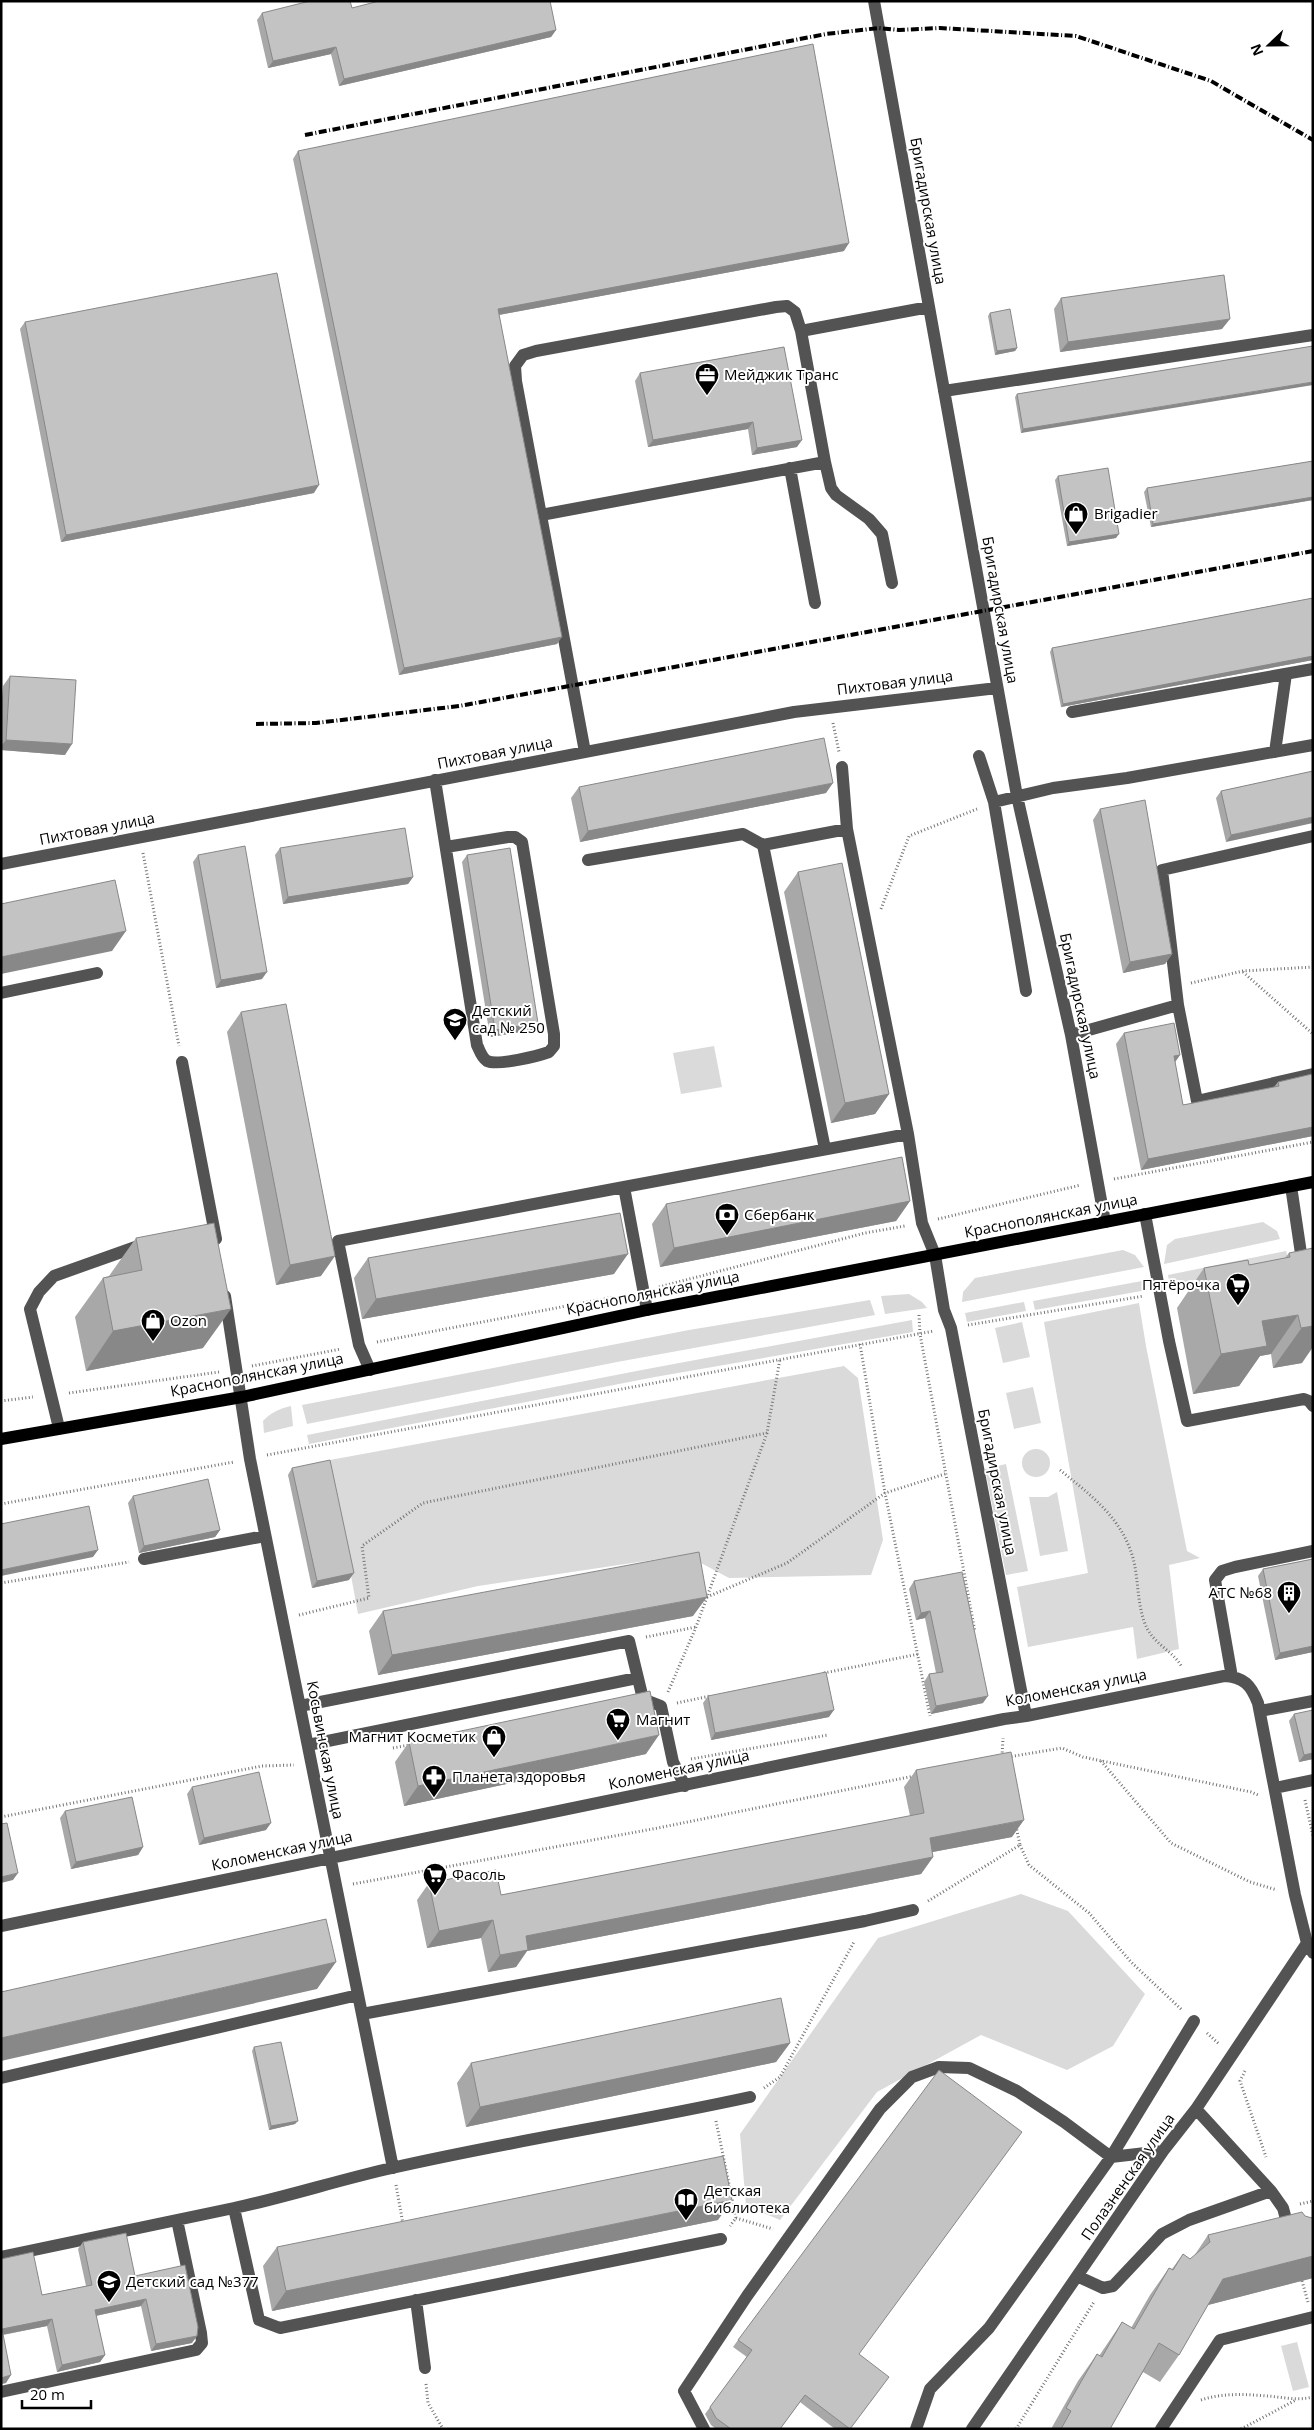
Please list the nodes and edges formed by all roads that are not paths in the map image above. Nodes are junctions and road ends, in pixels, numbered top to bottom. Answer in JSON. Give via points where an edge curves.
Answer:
{"nodes":[{"id":1,"x":874,"y":1,"type":"edge"},
{"id":2,"x":929,"y":307,"type":"junction"},
{"id":3,"x":801,"y":331,"type":"junction"},
{"id":4,"x":1313,"y":335,"type":"edge"},
{"id":5,"x":944,"y":391,"type":"junction"},
{"id":6,"x":826,"y":462,"type":"junction"},
{"id":7,"x":790,"y":468,"type":"junction"},
{"id":8,"x":541,"y":514,"type":"junction"},
{"id":9,"x":892,"y":583,"type":"dead end"},
{"id":10,"x":815,"y":603,"type":"dead end"},
{"id":11,"x":1313,"y":670,"type":"edge"},
{"id":12,"x":1286,"y":674,"type":"junction"},
{"id":13,"x":997,"y":688,"type":"junction"},
{"id":14,"x":1072,"y":712,"type":"dead end"},
{"id":15,"x":1313,"y":745,"type":"edge"},
{"id":16,"x":585,"y":752,"type":"junction"},
{"id":17,"x":1275,"y":752,"type":"junction"},
{"id":18,"x":979,"y":756,"type":"dead end"},
{"id":19,"x":842,"y":767,"type":"road end"},
{"id":20,"x":435,"y":780,"type":"junction"},
{"id":21,"x":1017,"y":796,"type":"junction"},
{"id":22,"x":994,"y":802,"type":"junction"},
{"id":23,"x":847,"y":829,"type":"junction"},
{"id":24,"x":1313,"y":836,"type":"edge"},
{"id":25,"x":763,"y":845,"type":"junction"},
{"id":26,"x":446,"y":847,"type":"junction"},
{"id":27,"x":588,"y":860,"type":"dead end"},
{"id":28,"x":1,"y":864,"type":"edge"},
{"id":29,"x":97,"y":972,"type":"dead end"},
{"id":30,"x":1026,"y":991,"type":"dead end"},
{"id":31,"x":1,"y":993,"type":"edge"},
{"id":32,"x":1178,"y":1005,"type":"junction"},
{"id":33,"x":1071,"y":1035,"type":"junction"},
{"id":34,"x":182,"y":1062,"type":"road end"},
{"id":35,"x":1313,"y":1074,"type":"edge"},
{"id":36,"x":908,"y":1134,"type":"junction"},
{"id":37,"x":825,"y":1149,"type":"junction"},
{"id":38,"x":1313,"y":1182,"type":"edge"},
{"id":39,"x":1291,"y":1186,"type":"junction"},
{"id":40,"x":624,"y":1187,"type":"junction"},
{"id":41,"x":1145,"y":1214,"type":"junction"},
{"id":42,"x":1105,"y":1222,"type":"junction"},
{"id":43,"x":157,"y":1241,"type":"edge"},
{"id":44,"x":218,"y":1248,"type":"edge"},
{"id":45,"x":935,"y":1255,"type":"junction"},
{"id":46,"x":1305,"y":1278,"type":"edge"},
{"id":47,"x":223,"y":1286,"type":"edge"},
{"id":48,"x":647,"y":1310,"type":"junction"},
{"id":49,"x":370,"y":1370,"type":"junction"},
{"id":50,"x":242,"y":1397,"type":"junction"},
{"id":51,"x":1313,"y":1406,"type":"edge"},
{"id":52,"x":59,"y":1428,"type":"junction"},
{"id":53,"x":1,"y":1439,"type":"edge"},
{"id":54,"x":265,"y":1536,"type":"junction"},
{"id":55,"x":1313,"y":1552,"type":"edge"},
{"id":56,"x":144,"y":1559,"type":"edge"},
{"id":57,"x":1232,"y":1677,"type":"junction"},
{"id":58,"x":637,"y":1678,"type":"junction"},
{"id":59,"x":1313,"y":1700,"type":"edge"},
{"id":60,"x":300,"y":1706,"type":"junction"},
{"id":61,"x":1260,"y":1711,"type":"junction"},
{"id":62,"x":1026,"y":1716,"type":"junction"},
{"id":63,"x":308,"y":1745,"type":"junction"},
{"id":64,"x":1313,"y":1780,"type":"edge"},
{"id":65,"x":685,"y":1786,"type":"junction"},
{"id":66,"x":1275,"y":1788,"type":"junction"},
{"id":67,"x":330,"y":1858,"type":"junction"},
{"id":68,"x":913,"y":1910,"type":"road end"},
{"id":69,"x":1,"y":1926,"type":"edge"},
{"id":70,"x":1310,"y":1948,"type":"edge"},
{"id":71,"x":358,"y":1995,"type":"junction"},
{"id":72,"x":362,"y":2014,"type":"junction"},
{"id":73,"x":1194,"y":2021,"type":"road end"},
{"id":74,"x":1,"y":2078,"type":"edge"},
{"id":75,"x":750,"y":2097,"type":"road end"},
{"id":76,"x":1196,"y":2110,"type":"junction"},
{"id":77,"x":1163,"y":2152,"type":"junction"},
{"id":78,"x":1111,"y":2157,"type":"junction"},
{"id":79,"x":393,"y":2168,"type":"junction"},
{"id":80,"x":1270,"y":2191,"type":"junction"},
{"id":81,"x":234,"y":2208,"type":"junction"},
{"id":82,"x":177,"y":2220,"type":"junction"},
{"id":83,"x":1291,"y":2237,"type":"edge"},
{"id":84,"x":721,"y":2239,"type":"road end"},
{"id":85,"x":1,"y":2257,"type":"edge"},
{"id":86,"x":1079,"y":2277,"type":"junction"},
{"id":87,"x":416,"y":2300,"type":"junction"},
{"id":88,"x":1313,"y":2317,"type":"edge"},
{"id":89,"x":425,"y":2368,"type":"dead end"},
{"id":90,"x":1,"y":2392,"type":"edge"},
{"id":91,"x":704,"y":2429,"type":"edge"},
{"id":92,"x":916,"y":2429,"type":"edge"},
{"id":93,"x":972,"y":2429,"type":"edge"},
{"id":94,"x":1161,"y":2429,"type":"edge"}],
"edges":[{"from":1,"to":2,"type":"street","name":"Бригадирская улица"},
{"from":2,"to":3,"type":"street"},
{"from":2,"to":5,"type":"street","name":"Бригадирская улица"},
{"from":3,"to":6,"type":"street"},
{"from":3,"to":8,"type":"street","via":[[796,312],[787,306],[776,306],[524,355],[515,366],[516,381]]},
{"from":4,"to":5,"type":"street"},
{"from":5,"to":13,"type":"street","name":"Бригадирская улица"},
{"from":6,"to":7,"type":"street"},
{"from":6,"to":9,"type":"street","via":[[831,488],[836,495],[870,519],[882,534]]},
{"from":7,"to":8,"type":"street"},
{"from":7,"to":10,"type":"street"},
{"from":8,"to":16,"type":"street"},
{"from":11,"to":12,"type":"street"},
{"from":12,"to":14,"type":"street"},
{"from":12,"to":17,"type":"street"},
{"from":13,"to":16,"type":"street","name":"Пихтовая улица","via":[[794,712]]},
{"from":13,"to":21,"type":"street","name":"Бригадирская улица"},
{"from":15,"to":17,"type":"street"},
{"from":16,"to":20,"type":"street","name":"Пихтовая улица"},
{"from":17,"to":21,"type":"street"},
{"from":18,"to":22,"type":"street"},
{"from":19,"to":23,"type":"street","name":"Бригадирская улица"},
{"from":20,"to":26,"type":"street"},
{"from":20,"to":28,"type":"street","name":"Пихтовая улица"},
{"from":21,"to":22,"type":"street"},
{"from":21,"to":33,"type":"street","name":"Бригадирская улица"},
{"from":22,"to":30,"type":"street"},
{"from":23,"to":25,"type":"street"},
{"from":23,"to":36,"type":"street","name":"Бригадирская улица"},
{"from":24,"to":32,"type":"street","via":[[1162,870]]},
{"from":25,"to":27,"type":"street","via":[[743,834]]},
{"from":25,"to":37,"type":"street"},
{"from":26,"to":26,"type":"street","via":[[477,1045],[482,1056],[489,1062],[498,1062],[549,1052],[554,1046],[554,1034],[522,842],[508,837]]},
{"from":29,"to":31,"type":"street"},
{"from":32,"to":33,"type":"street"},
{"from":32,"to":35,"type":"street","via":[[1197,1100]]},
{"from":33,"to":42,"type":"street","name":"Бригадирская улица"},
{"from":34,"to":44,"type":"street","via":[[210,1231]]},
{"from":36,"to":37,"type":"street"},
{"from":36,"to":45,"type":"street","name":"Бригадирская улица","via":[[922,1223]]},
{"from":37,"to":40,"type":"street"},
{"from":38,"to":39,"type":"main road","name":"Краснополянская улица"},
{"from":39,"to":41,"type":"main road","name":"Краснополянская улица"},
{"from":39,"to":46,"type":"street"},
{"from":40,"to":48,"type":"street"},
{"from":40,"to":49,"type":"street","via":[[338,1241],[359,1345]]},
{"from":41,"to":42,"type":"main road","name":"Краснополянская улица"},
{"from":41,"to":51,"type":"street","via":[[1188,1422],[1304,1399]]},
{"from":42,"to":45,"type":"main road","name":"Краснополянская улица"},
{"from":43,"to":52,"type":"street","via":[[54,1276],[39,1292],[30,1309]]},
{"from":45,"to":48,"type":"main road","name":"Краснополянская улица"},
{"from":45,"to":62,"type":"street","name":"Бригадирская улица"},
{"from":47,"to":50,"type":"street","name":"Косьвинская улица"},
{"from":48,"to":49,"type":"main road","name":"Краснополянская улица"},
{"from":49,"to":50,"type":"main road","name":"Краснополянская улица"},
{"from":50,"to":52,"type":"main road","name":"Краснополянская улица"},
{"from":50,"to":54,"type":"street","name":"Косьвинская улица"},
{"from":52,"to":53,"type":"main road","name":"Краснополянская улица"},
{"from":54,"to":56,"type":"street"},
{"from":54,"to":60,"type":"street","name":"Косьвинская улица"},
{"from":55,"to":57,"type":"street","via":[[1235,1567],[1222,1571],[1215,1580]]},
{"from":57,"to":61,"type":"street","via":[[1241,1678],[1252,1688]]},
{"from":57,"to":62,"type":"street","name":"Коломенская улица","via":[[1191,1682]]},
{"from":58,"to":60,"type":"street","via":[[629,1641]]},
{"from":58,"to":63,"type":"street"},
{"from":58,"to":65,"type":"street","via":[[643,1699],[661,1706],[673,1762]]},
{"from":59,"to":61,"type":"street"},
{"from":60,"to":63,"type":"street","name":"Косьвинская улица"},
{"from":61,"to":66,"type":"street"},
{"from":62,"to":65,"type":"street","name":"Коломенская улица"},
{"from":63,"to":67,"type":"street","name":"Косьвинская улица"},
{"from":64,"to":66,"type":"street"},
{"from":65,"to":67,"type":"street","name":"Коломенская улица"},
{"from":66,"to":70,"type":"street","via":[[1295,1896]]},
{"from":67,"to":69,"type":"street","name":"Коломенская улица"},
{"from":67,"to":71,"type":"street","name":"Косьвинская улица"},
{"from":68,"to":72,"type":"street","via":[[865,1922]]},
{"from":70,"to":76,"type":"street","name":"Полазненская улица"},
{"from":71,"to":72,"type":"street","name":"Косьвинская улица"},
{"from":71,"to":74,"type":"street"},
{"from":72,"to":79,"type":"street","name":"Косьвинская улица"},
{"from":73,"to":78,"type":"street"},
{"from":75,"to":79,"type":"street"},
{"from":76,"to":77,"type":"street","name":"Полазненская улица"},
{"from":76,"to":80,"type":"street"},
{"from":77,"to":78,"type":"street"},
{"from":77,"to":86,"type":"street","name":"Полазненская улица"},
{"from":78,"to":91,"type":"street","via":[[1017,2091],[969,2068],[939,2067],[912,2077],[880,2109],[684,2391]]},
{"from":78,"to":92,"type":"street","via":[[989,2328],[930,2389]]},
{"from":79,"to":81,"type":"street"},
{"from":80,"to":83,"type":"street","via":[[1283,2208]]},
{"from":80,"to":86,"type":"street","via":[[1189,2220],[1162,2234],[1113,2286],[1103,2288]]},
{"from":81,"to":82,"type":"street"},
{"from":81,"to":87,"type":"street","via":[[259,2320],[280,2328]]},
{"from":82,"to":85,"type":"street"},
{"from":82,"to":90,"type":"street","via":[[201,2333],[202,2343],[196,2350]]},
{"from":84,"to":87,"type":"street"},
{"from":86,"to":93,"type":"street","name":"Полазненская улица"},
{"from":87,"to":89,"type":"street"},
{"from":88,"to":94,"type":"street","via":[[1220,2340]]}]}
